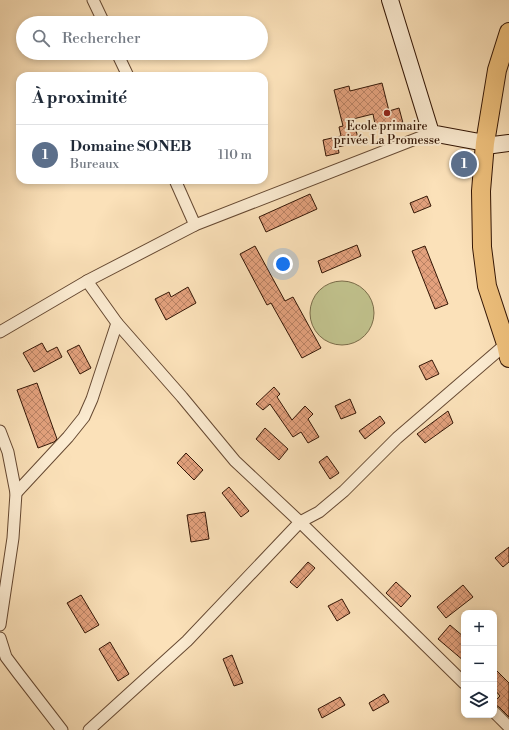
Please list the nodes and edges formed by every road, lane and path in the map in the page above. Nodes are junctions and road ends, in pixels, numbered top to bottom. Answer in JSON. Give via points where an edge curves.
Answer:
{"nodes":[{"id":1,"x":93,"y":0,"type":"edge"},
{"id":2,"x":390,"y":0,"type":"edge"},
{"id":3,"x":101,"y":16,"type":"edge"},
{"id":4,"x":509,"y":32,"type":"edge"},
{"id":5,"x":120,"y":60,"type":"edge"},
{"id":6,"x":126,"y":72,"type":"edge"},
{"id":7,"x":431,"y":133,"type":"junction"},
{"id":8,"x":485,"y":143,"type":"junction"},
{"id":9,"x":509,"y":143,"type":"edge"},
{"id":10,"x":177,"y":184,"type":"edge"},
{"id":11,"x":195,"y":225,"type":"junction"},
{"id":12,"x":87,"y":281,"type":"junction"},
{"id":13,"x":118,"y":323,"type":"junction"},
{"id":14,"x":0,"y":332,"type":"edge"},
{"id":15,"x":508,"y":351,"type":"edge"},
{"id":16,"x":0,"y":431,"type":"edge"},
{"id":17,"x":16,"y":493,"type":"junction"},
{"id":18,"x":300,"y":522,"type":"junction"},
{"id":19,"x":0,"y":625,"type":"edge"},
{"id":20,"x":0,"y":638,"type":"edge"},
{"id":21,"x":463,"y":682,"type":"edge"},
{"id":22,"x":497,"y":715,"type":"edge"},
{"id":23,"x":509,"y":727,"type":"edge"},
{"id":24,"x":62,"y":730,"type":"edge"},
{"id":25,"x":89,"y":730,"type":"edge"}],
"edges":[{"from":1,"to":3,"type":"street"},
{"from":2,"to":7,"type":"street"},
{"from":4,"to":8,"type":"main road","via":[[498,70]]},
{"from":5,"to":6,"type":"street"},
{"from":7,"to":8,"type":"street"},
{"from":7,"to":11,"type":"street"},
{"from":8,"to":9,"type":"street"},
{"from":8,"to":15,"type":"main road","via":[[481,191],[482,247],[487,286]]},
{"from":10,"to":11,"type":"street"},
{"from":11,"to":12,"type":"street"},
{"from":12,"to":13,"type":"street"},
{"from":12,"to":14,"type":"street"},
{"from":13,"to":17,"type":"street","via":[[84,417]]},
{"from":13,"to":18,"type":"street","via":[[234,461]]},
{"from":15,"to":18,"type":"street","via":[[397,438],[319,512]]},
{"from":16,"to":17,"type":"street","via":[[8,452]]},
{"from":17,"to":19,"type":"street","via":[[13,538]]},
{"from":18,"to":21,"type":"street"},
{"from":18,"to":25,"type":"street","via":[[187,640]]},
{"from":20,"to":24,"type":"street","via":[[6,657]]},
{"from":22,"to":23,"type":"street"}]}
